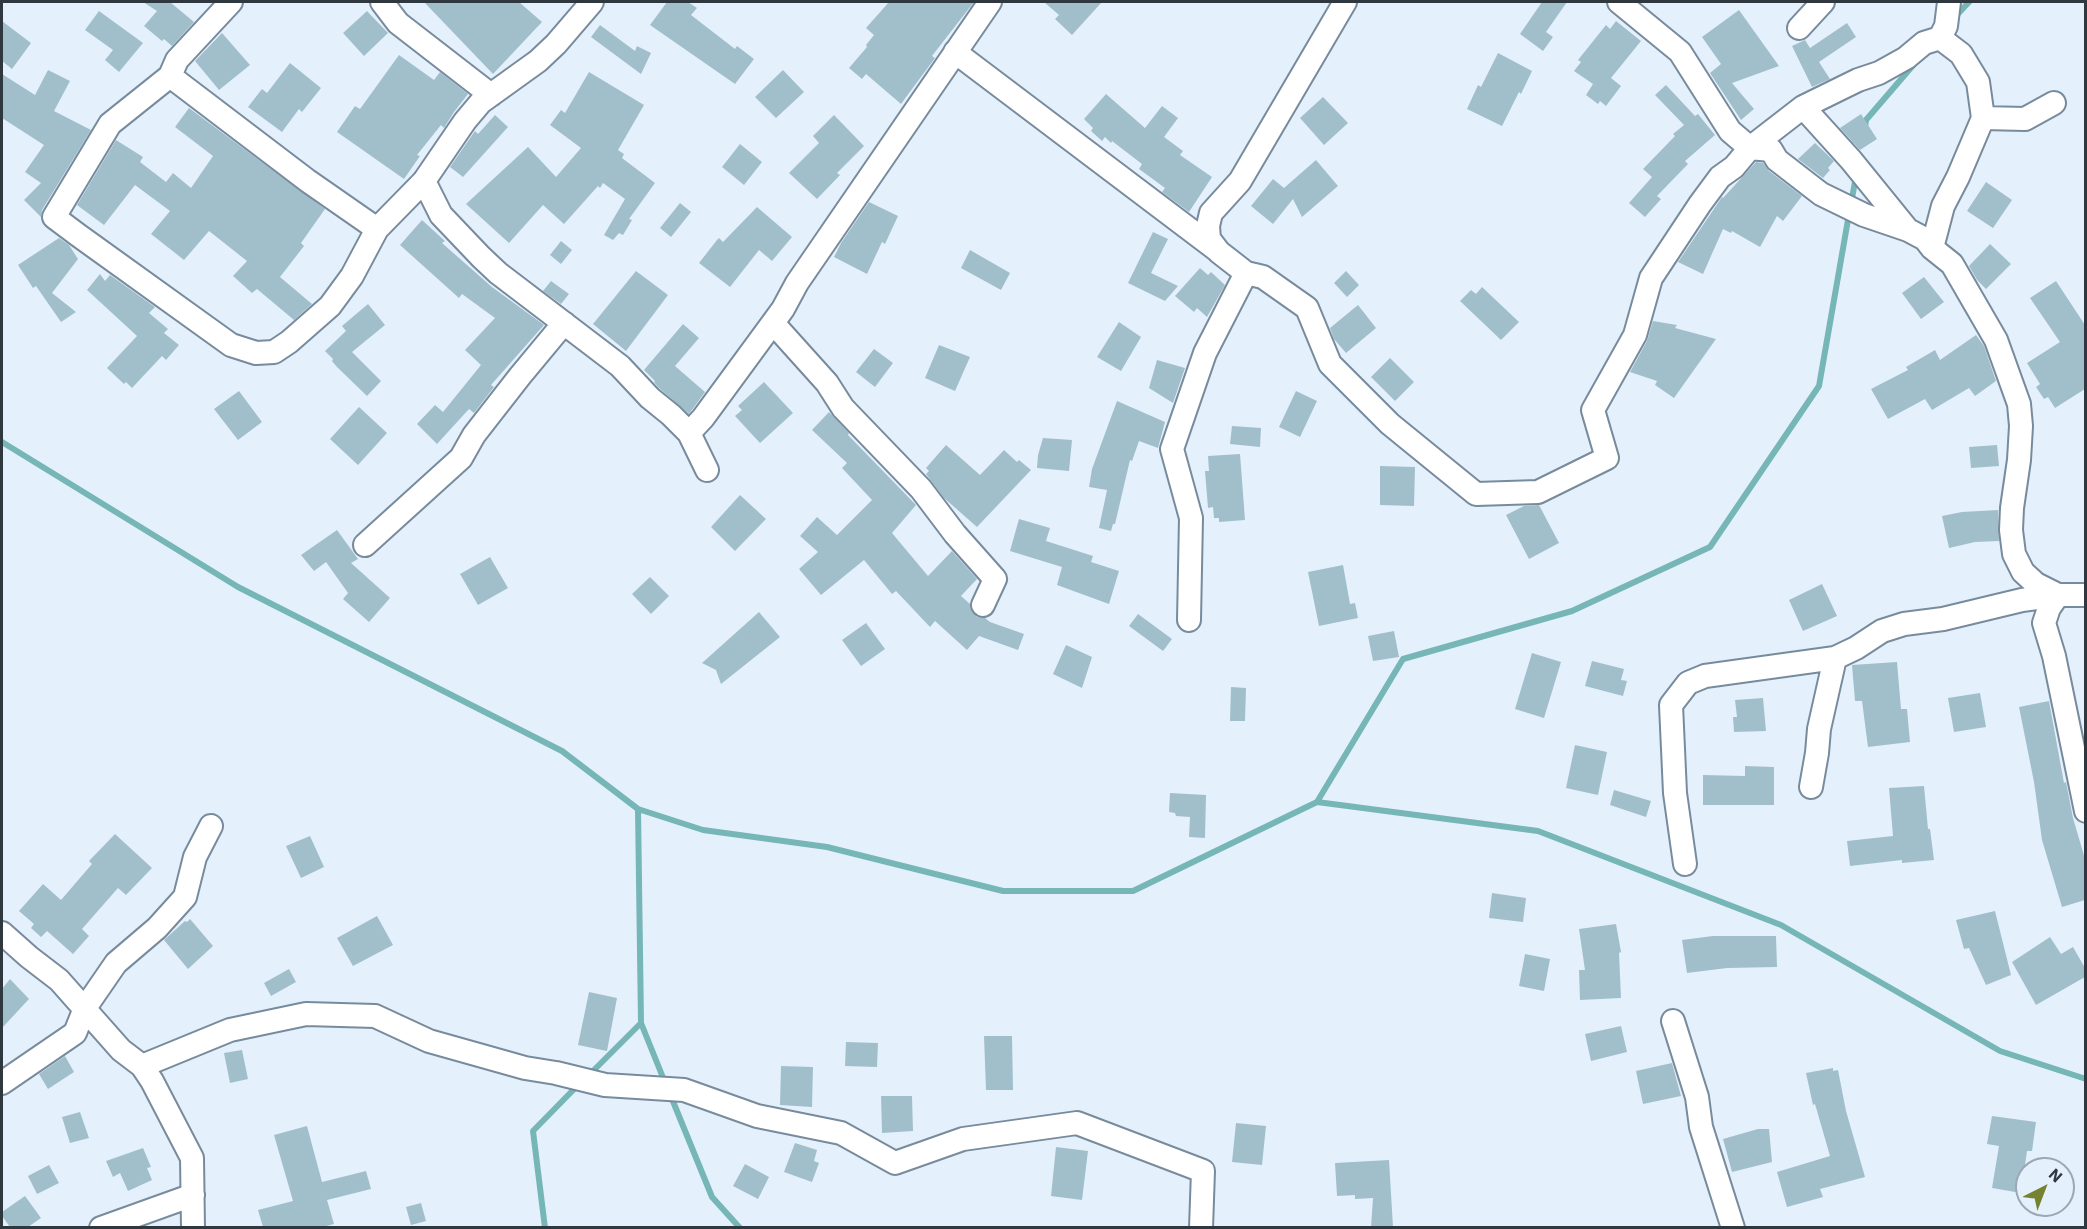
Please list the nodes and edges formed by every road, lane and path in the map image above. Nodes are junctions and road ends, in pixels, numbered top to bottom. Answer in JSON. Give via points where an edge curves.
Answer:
{"nodes":[{"id":1,"x":231,"y":2,"type":"edge"},
{"id":2,"x":382,"y":2,"type":"edge"},
{"id":3,"x":592,"y":2,"type":"edge"},
{"id":4,"x":990,"y":2,"type":"edge"},
{"id":5,"x":1345,"y":2,"type":"edge"},
{"id":6,"x":1619,"y":2,"type":"edge"},
{"id":7,"x":1823,"y":2,"type":"edge"},
{"id":8,"x":1949,"y":2,"type":"edge"},
{"id":9,"x":1799,"y":28,"type":"dead end"},
{"id":10,"x":1940,"y":38,"type":"junction"},
{"id":11,"x":955,"y":52,"type":"junction"},
{"id":12,"x":170,"y":76,"type":"junction"},
{"id":13,"x":491,"y":95,"type":"junction"},
{"id":14,"x":2054,"y":103,"type":"dead end"},
{"id":15,"x":1803,"y":107,"type":"junction"},
{"id":16,"x":1983,"y":118,"type":"junction"},
{"id":17,"x":1750,"y":148,"type":"junction"},
{"id":18,"x":424,"y":181,"type":"junction"},
{"id":19,"x":377,"y":229,"type":"junction"},
{"id":20,"x":1908,"y":230,"type":"junction"},
{"id":21,"x":1932,"y":248,"type":"junction"},
{"id":22,"x":1219,"y":252,"type":"junction"},
{"id":23,"x":1246,"y":273,"type":"junction"},
{"id":24,"x":564,"y":323,"type":"junction"},
{"id":25,"x":773,"y":323,"type":"junction"},
{"id":26,"x":689,"y":433,"type":"junction"},
{"id":27,"x":707,"y":470,"type":"dead end"},
{"id":28,"x":365,"y":545,"type":"dead end"},
{"id":29,"x":2058,"y":595,"type":"junction"},
{"id":30,"x":2085,"y":595,"type":"edge"},
{"id":31,"x":983,"y":605,"type":"dead end"},
{"id":32,"x":1190,"y":620,"type":"dead end"},
{"id":33,"x":1835,"y":658,"type":"junction"},
{"id":34,"x":1811,"y":787,"type":"dead end"},
{"id":35,"x":2085,"y":811,"type":"edge"},
{"id":36,"x":211,"y":826,"type":"dead end"},
{"id":37,"x":1685,"y":864,"type":"dead end"},
{"id":38,"x":2,"y":933,"type":"edge"},
{"id":39,"x":85,"y":1008,"type":"junction"},
{"id":40,"x":1673,"y":1022,"type":"dead end"},
{"id":41,"x":142,"y":1066,"type":"junction"},
{"id":42,"x":2,"y":1083,"type":"edge"},
{"id":43,"x":193,"y":1195,"type":"junction"},
{"id":44,"x":100,"y":1227,"type":"edge"},
{"id":45,"x":193,"y":1227,"type":"edge"},
{"id":46,"x":1201,"y":1227,"type":"edge"},
{"id":47,"x":1733,"y":1227,"type":"edge"}],
"edges":[{"from":1,"to":12,"type":"street","via":[[177,60]]},
{"from":2,"to":13,"type":"street","via":[[398,24]]},
{"from":3,"to":13,"type":"street","via":[[538,61]]},
{"from":4,"to":11,"type":"street"},
{"from":5,"to":22,"type":"street","via":[[1240,181],[1211,213],[1209,239]]},
{"from":6,"to":17,"type":"street","via":[[1680,52],[1730,131]]},
{"from":7,"to":9,"type":"street"},
{"from":8,"to":10,"type":"street"},
{"from":10,"to":15,"type":"street","via":[[1924,43],[1879,73]]},
{"from":10,"to":16,"type":"street","via":[[1961,54],[1978,82]]},
{"from":11,"to":22,"type":"street"},
{"from":11,"to":25,"type":"street"},
{"from":12,"to":19,"type":"street"},
{"from":12,"to":19,"type":"street","via":[[110,124],[54,217],[231,345],[256,353],[274,352],[330,306],[352,276]]},
{"from":13,"to":18,"type":"street","via":[[465,121]]},
{"from":14,"to":16,"type":"street","via":[[2025,118]]},
{"from":15,"to":17,"type":"street"},
{"from":15,"to":20,"type":"street"},
{"from":16,"to":21,"type":"street","via":[[1943,206]]},
{"from":17,"to":20,"type":"street","via":[[1771,150],[1777,160],[1821,194]]},
{"from":17,"to":23,"type":"street","via":[[1720,177],[1652,278],[1635,334],[1593,410],[1607,458],[1538,492],[1476,494],[1390,424],[1330,364],[1307,308],[1263,277]]},
{"from":18,"to":19,"type":"street"},
{"from":18,"to":24,"type":"street","via":[[441,215],[481,257]]},
{"from":20,"to":21,"type":"street"},
{"from":21,"to":29,"type":"street","via":[[1952,264],[1996,340],[2019,404],[2021,426],[2012,508],[2014,554],[2023,572]]},
{"from":22,"to":23,"type":"street"},
{"from":23,"to":32,"type":"street","via":[[1205,353],[1172,450],[1191,518]]},
{"from":24,"to":26,"type":"street","via":[[620,366]]},
{"from":24,"to":28,"type":"street","via":[[519,376],[461,458]]},
{"from":25,"to":26,"type":"street"},
{"from":25,"to":31,"type":"street","via":[[827,383],[843,408],[921,489],[995,579]]},
{"from":26,"to":27,"type":"street"},
{"from":29,"to":30,"type":"street"},
{"from":29,"to":33,"type":"street","via":[[1904,624],[1882,631]]},
{"from":29,"to":35,"type":"street","via":[[2043,623],[2054,656]]},
{"from":33,"to":34,"type":"street"},
{"from":33,"to":37,"type":"street","via":[[1705,676],[1688,683],[1671,705],[1675,793]]},
{"from":36,"to":39,"type":"street","via":[[195,857],[185,897],[158,928],[116,963]]},
{"from":38,"to":39,"type":"street","via":[[59,980]]},
{"from":39,"to":41,"type":"street","via":[[122,1050]]},
{"from":39,"to":42,"type":"street","via":[[75,1034]]},
{"from":40,"to":47,"type":"street"},
{"from":41,"to":43,"type":"street","via":[[192,1158]]},
{"from":41,"to":46,"type":"street","via":[[230,1030],[306,1014],[375,1016],[429,1041],[525,1068],[605,1085],[684,1090],[757,1116],[841,1133],[895,1163],[963,1139],[1077,1123],[1203,1171]]},
{"from":43,"to":44,"type":"street"},
{"from":43,"to":45,"type":"street"}]}
